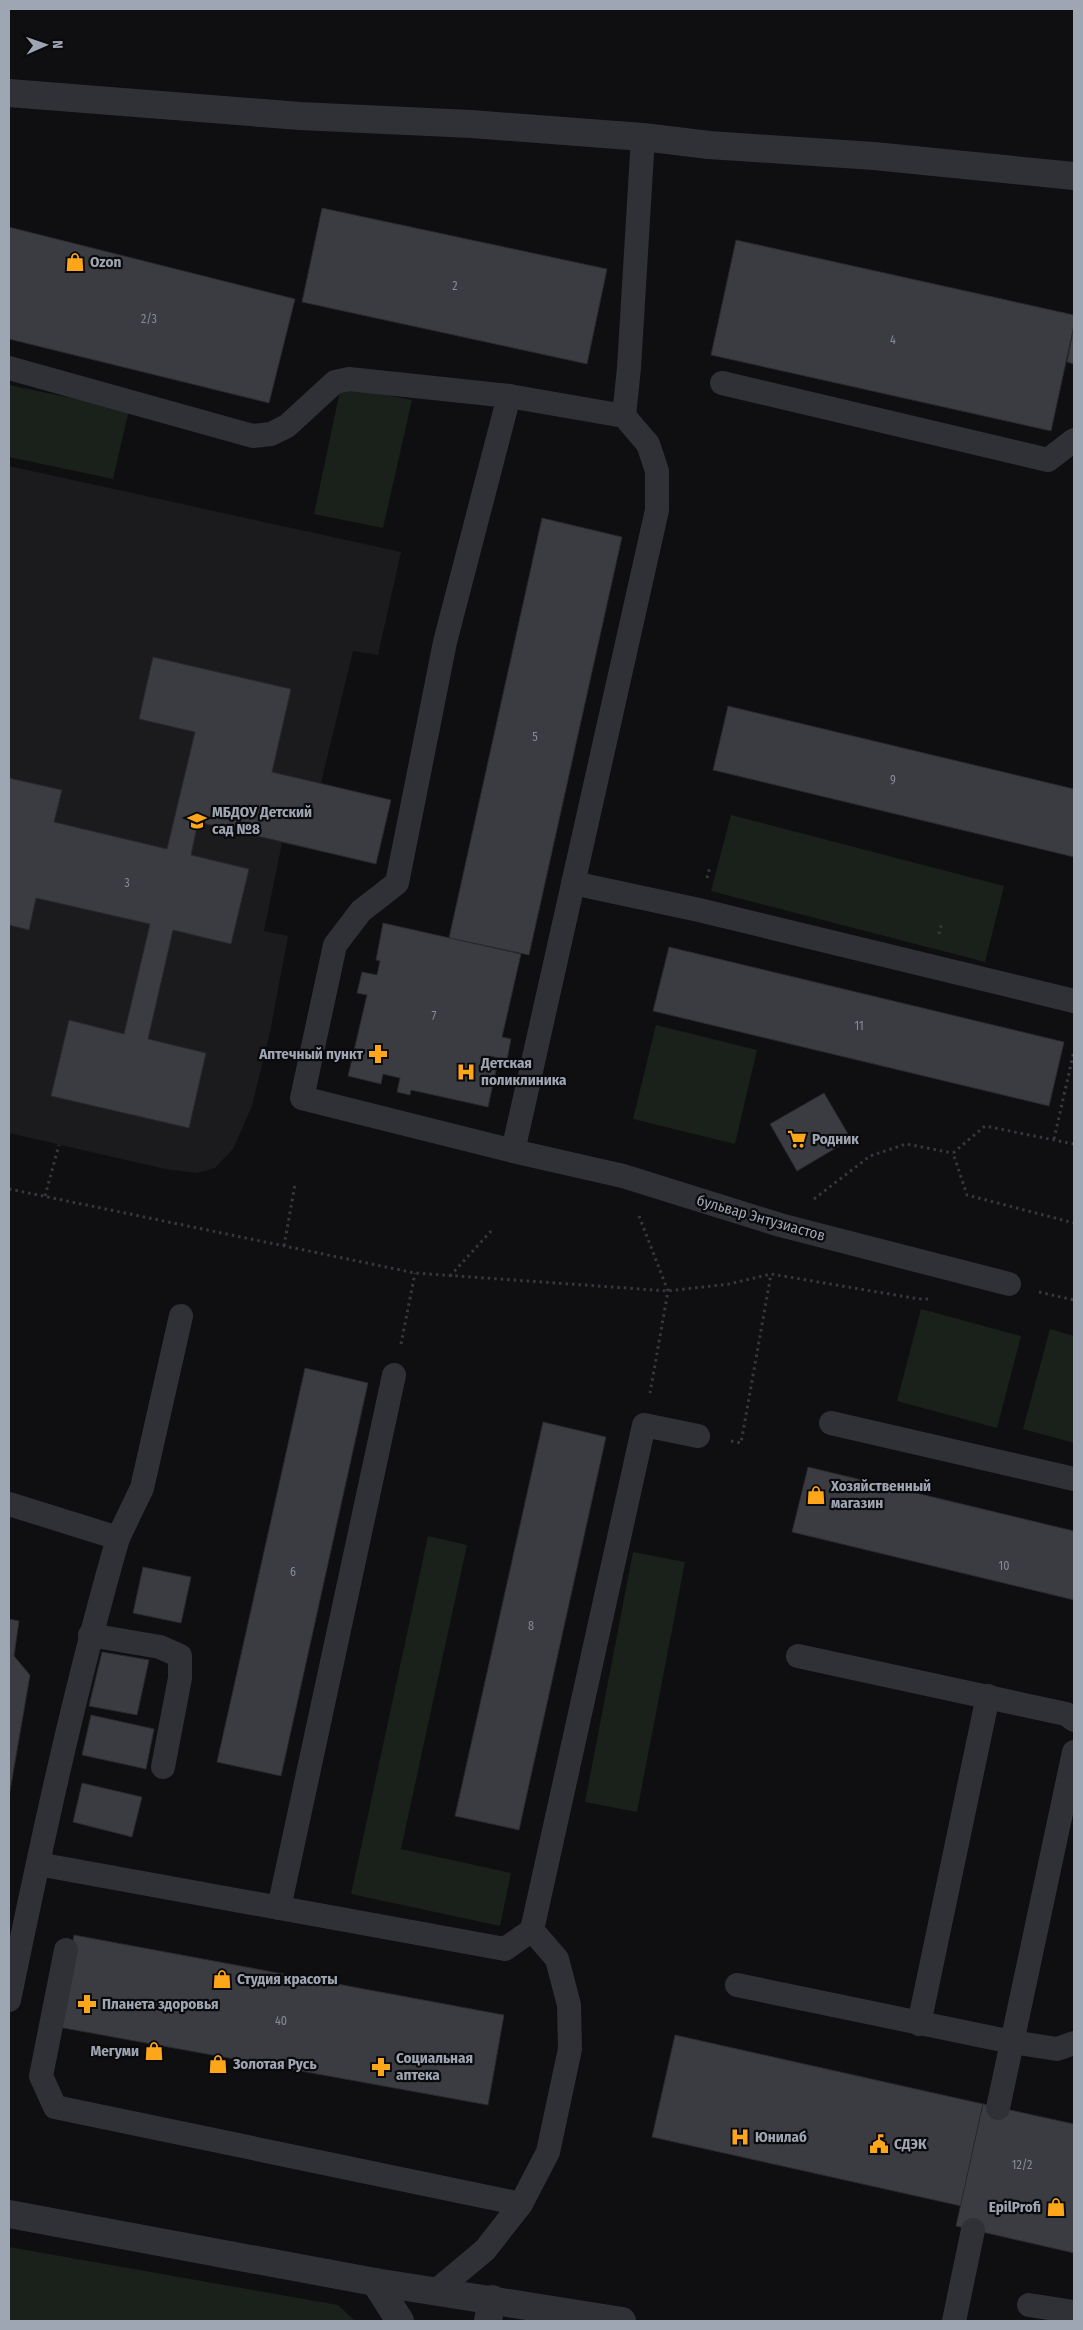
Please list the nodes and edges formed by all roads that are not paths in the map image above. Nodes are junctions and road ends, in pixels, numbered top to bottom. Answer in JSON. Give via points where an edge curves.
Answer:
{"nodes":[{"id":1,"x":9,"y":93,"type":"edge"},
{"id":2,"x":643,"y":137,"type":"junction"},
{"id":3,"x":1074,"y":176,"type":"edge"},
{"id":4,"x":9,"y":368,"type":"edge"},
{"id":5,"x":722,"y":383,"type":"dead end"},
{"id":6,"x":509,"y":396,"type":"junction"},
{"id":7,"x":624,"y":416,"type":"junction"},
{"id":8,"x":1074,"y":440,"type":"edge"},
{"id":9,"x":573,"y":883,"type":"junction"},
{"id":10,"x":1074,"y":1001,"type":"edge"},
{"id":11,"x":513,"y":1151,"type":"junction"},
{"id":12,"x":1009,"y":1284,"type":"dead end"},
{"id":13,"x":181,"y":1316,"type":"dead end"},
{"id":14,"x":394,"y":1376,"type":"road end"},
{"id":15,"x":831,"y":1422,"type":"dead end"},
{"id":16,"x":698,"y":1436,"type":"dead end"},
{"id":17,"x":1074,"y":1479,"type":"edge"},
{"id":18,"x":9,"y":1504,"type":"edge"},
{"id":19,"x":118,"y":1538,"type":"junction"},
{"id":20,"x":90,"y":1635,"type":"junction"},
{"id":21,"x":798,"y":1656,"type":"dead end"},
{"id":22,"x":988,"y":1696,"type":"junction"},
{"id":23,"x":1074,"y":1720,"type":"edge"},
{"id":24,"x":1074,"y":1752,"type":"edge"},
{"id":25,"x":163,"y":1767,"type":"dead end"},
{"id":26,"x":38,"y":1864,"type":"junction"},
{"id":27,"x":279,"y":1908,"type":"junction"},
{"id":28,"x":532,"y":1930,"type":"junction"},
{"id":29,"x":66,"y":1950,"type":"dead end"},
{"id":30,"x":737,"y":1985,"type":"dead end"},
{"id":31,"x":9,"y":2000,"type":"edge"},
{"id":32,"x":919,"y":2024,"type":"junction"},
{"id":33,"x":1012,"y":2042,"type":"junction"},
{"id":34,"x":1074,"y":2044,"type":"edge"},
{"id":35,"x":998,"y":2108,"type":"dead end"},
{"id":36,"x":521,"y":2204,"type":"junction"},
{"id":37,"x":9,"y":2214,"type":"edge"},
{"id":38,"x":973,"y":2230,"type":"dead end"},
{"id":39,"x":375,"y":2282,"type":"junction"},
{"id":40,"x":436,"y":2291,"type":"junction"},
{"id":41,"x":1029,"y":2305,"type":"dead end"},
{"id":42,"x":490,"y":2310,"type":"edge"},
{"id":43,"x":1074,"y":2312,"type":"edge"},
{"id":44,"x":400,"y":2321,"type":"edge"},
{"id":45,"x":622,"y":2321,"type":"edge"},
{"id":46,"x":954,"y":2321,"type":"edge"}],
"edges":[{"from":1,"to":2,"type":"street"},
{"from":2,"to":3,"type":"street"},
{"from":2,"to":7,"type":"lane"},
{"from":4,"to":6,"type":"lane","via":[[253,436],[271,434],[288,426],[335,382],[349,379]]},
{"from":5,"to":8,"type":"lane","via":[[1048,460]]},
{"from":6,"to":7,"type":"lane"},
{"from":6,"to":11,"type":"lane","name":"бульвар Энтузиастов","via":[[445,642],[397,884],[361,910],[335,945],[302,1098]]},
{"from":7,"to":9,"type":"lane","via":[[648,444],[657,471],[657,510]]},
{"from":9,"to":10,"type":"lane","via":[[699,910]]},
{"from":9,"to":11,"type":"lane"},
{"from":11,"to":12,"type":"lane","name":"бульвар Энтузиастов","via":[[623,1176],[780,1225]]},
{"from":13,"to":19,"type":"lane","via":[[142,1488]]},
{"from":14,"to":27,"type":"lane"},
{"from":15,"to":17,"type":"lane"},
{"from":16,"to":28,"type":"lane","via":[[644,1425]]},
{"from":18,"to":19,"type":"lane"},
{"from":19,"to":20,"type":"lane"},
{"from":20,"to":25,"type":"lane","via":[[160,1647],[180,1656],[180,1678]]},
{"from":20,"to":26,"type":"lane"},
{"from":21,"to":22,"type":"lane"},
{"from":22,"to":23,"type":"lane","via":[[1066,1714]]},
{"from":22,"to":32,"type":"lane"},
{"from":24,"to":33,"type":"lane"},
{"from":26,"to":27,"type":"lane"},
{"from":26,"to":31,"type":"lane"},
{"from":27,"to":28,"type":"lane","via":[[505,1949]]},
{"from":28,"to":36,"type":"lane","via":[[556,1958],[569,2005],[570,2049],[548,2152]]},
{"from":29,"to":36,"type":"lane","via":[[41,2076],[55,2107]]},
{"from":30,"to":32,"type":"lane"},
{"from":32,"to":33,"type":"lane"},
{"from":33,"to":34,"type":"lane","via":[[1057,2049]]},
{"from":33,"to":35,"type":"lane"},
{"from":36,"to":40,"type":"lane","via":[[485,2250]]},
{"from":37,"to":39,"type":"street"},
{"from":38,"to":46,"type":"lane"},
{"from":39,"to":40,"type":"street"},
{"from":39,"to":44,"type":"street"},
{"from":40,"to":42,"type":"street"},
{"from":41,"to":43,"type":"lane"},
{"from":42,"to":45,"type":"street"}]}
